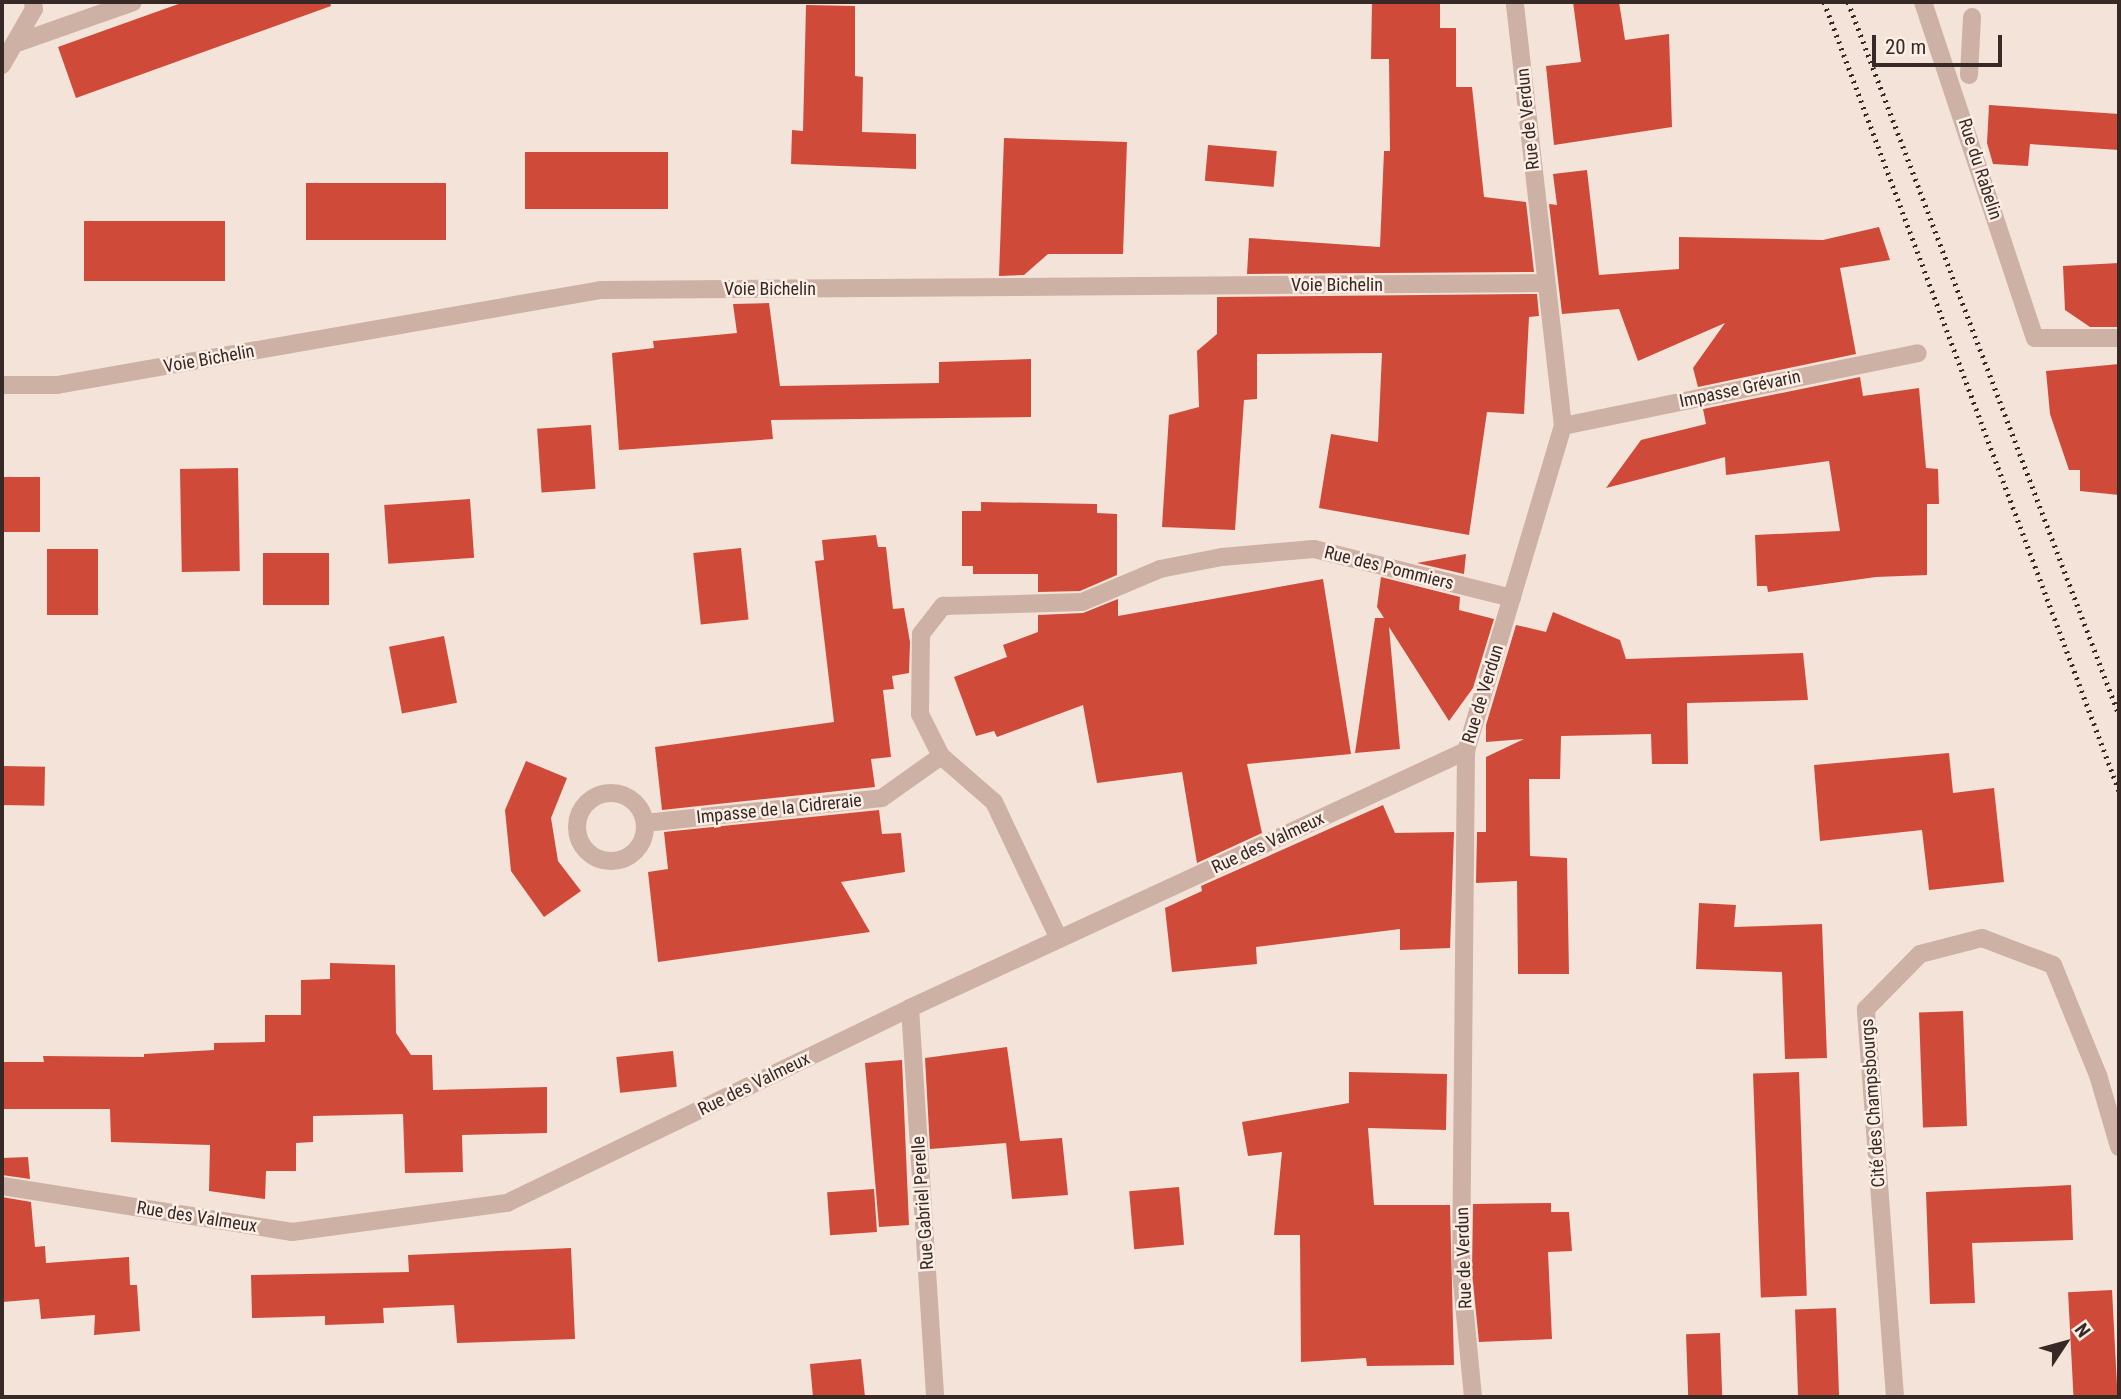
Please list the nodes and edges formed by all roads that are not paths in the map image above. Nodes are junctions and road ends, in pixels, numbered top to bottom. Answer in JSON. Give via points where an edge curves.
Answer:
{"nodes":[{"id":1,"x":33,"y":2,"type":"edge"},
{"id":2,"x":133,"y":2,"type":"edge"},
{"id":3,"x":1515,"y":2,"type":"edge"},
{"id":4,"x":1923,"y":2,"type":"edge"},
{"id":5,"x":1972,"y":17,"type":"dead end"},
{"id":6,"x":14,"y":44,"type":"junction"},
{"id":7,"x":2,"y":65,"type":"edge"},
{"id":8,"x":1949,"y":76,"type":"junction"},
{"id":9,"x":1546,"y":283,"type":"junction"},
{"id":10,"x":2119,"y":338,"type":"edge"},
{"id":11,"x":1918,"y":352,"type":"dead end"},
{"id":12,"x":2,"y":385,"type":"edge"},
{"id":13,"x":1563,"y":426,"type":"junction"},
{"id":14,"x":1512,"y":598,"type":"junction"},
{"id":15,"x":1466,"y":751,"type":"junction"},
{"id":16,"x":941,"y":756,"type":"junction"},
{"id":17,"x":645,"y":823,"type":"dead end"},
{"id":18,"x":1059,"y":939,"type":"junction"},
{"id":19,"x":910,"y":1008,"type":"junction"},
{"id":20,"x":2119,"y":1147,"type":"edge"},
{"id":21,"x":2,"y":1186,"type":"edge"},
{"id":22,"x":935,"y":1397,"type":"edge"},
{"id":23,"x":1473,"y":1397,"type":"edge"},
{"id":24,"x":1895,"y":1397,"type":"edge"}],
"edges":[{"from":1,"to":6,"type":"street","via":[[34,9]]},
{"from":2,"to":6,"type":"street"},
{"from":3,"to":9,"type":"street","name":"Rue de Verdun"},
{"from":4,"to":8,"type":"street","name":"Rue du Rabelin"},
{"from":5,"to":8,"type":"street","via":[[1977,76]]},
{"from":6,"to":7,"type":"street"},
{"from":8,"to":10,"type":"street","name":"Rue du Rabelin","via":[[2035,338]]},
{"from":9,"to":12,"type":"street","name":"Voie Bichelin","via":[[601,290],[57,385]]},
{"from":9,"to":13,"type":"street","name":"Rue de Verdun"},
{"from":11,"to":13,"type":"street","name":"Impasse Grévarin"},
{"from":13,"to":14,"type":"street","name":"Rue de Verdun"},
{"from":14,"to":15,"type":"street","name":"Rue de Verdun"},
{"from":14,"to":16,"type":"street","name":"Rue des Pommiers","via":[[1314,549],[1222,557],[1160,569],[1083,602],[943,606],[921,634],[920,714]]},
{"from":15,"to":18,"type":"street","name":"Rue des Valmeux"},
{"from":15,"to":23,"type":"street","name":"Rue de Verdun","via":[[1461,1273]]},
{"from":16,"to":17,"type":"street","name":"Impasse de la Cidreraie","via":[[882,797]]},
{"from":16,"to":18,"type":"street","name":"Rue des Pommiers","via":[[994,802]]},
{"from":18,"to":19,"type":"street","name":"Rue des Valmeux"},
{"from":19,"to":21,"type":"street","name":"Rue des Valmeux","via":[[507,1203],[292,1232]]},
{"from":19,"to":22,"type":"street","name":"Rue Gabriel Perelle"},
{"from":20,"to":24,"type":"street","name":"Cité des Champsbourgs","via":[[2098,1075],[2053,965],[1982,938],[1920,954],[1866,1009]]}]}
